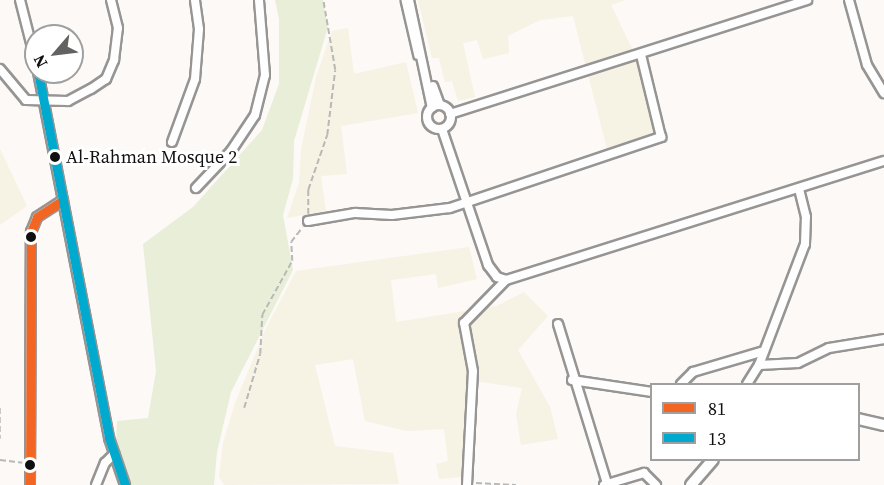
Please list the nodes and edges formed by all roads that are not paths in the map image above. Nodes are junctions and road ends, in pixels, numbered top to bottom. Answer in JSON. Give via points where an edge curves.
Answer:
{"nodes":[{"id":1,"x":20,"y":0,"type":"edge"},
{"id":2,"x":111,"y":0,"type":"edge"},
{"id":3,"x":195,"y":0,"type":"edge"},
{"id":4,"x":259,"y":0,"type":"edge"},
{"id":5,"x":404,"y":0,"type":"edge"},
{"id":6,"x":409,"y":0,"type":"edge"},
{"id":7,"x":414,"y":0,"type":"edge"},
{"id":8,"x":807,"y":0,"type":"edge"},
{"id":9,"x":849,"y":0,"type":"edge"},
{"id":10,"x":26,"y":24,"type":"edge"},
{"id":11,"x":641,"y":55,"type":"junction"},
{"id":12,"x":0,"y":69,"type":"edge"},
{"id":13,"x":884,"y":71,"type":"edge"},
{"id":14,"x":874,"y":77,"type":"junction"},
{"id":15,"x":41,"y":84,"type":"edge"},
{"id":16,"x":430,"y":93,"type":"junction"},
{"id":17,"x":884,"y":93,"type":"edge"},
{"id":18,"x":46,"y":103,"type":"junction"},
{"id":19,"x":436,"y":107,"type":"junction"},
{"id":20,"x":450,"y":114,"type":"junction"},
{"id":21,"x":442,"y":129,"type":"junction"},
{"id":22,"x":172,"y":142,"type":"dead end"},
{"id":23,"x":884,"y":161,"type":"edge"},
{"id":24,"x":196,"y":188,"type":"dead end"},
{"id":25,"x":799,"y":189,"type":"junction"},
{"id":26,"x":63,"y":200,"type":"junction"},
{"id":27,"x":467,"y":202,"type":"junction"},
{"id":28,"x":308,"y":221,"type":"road end"},
{"id":29,"x":506,"y":280,"type":"junction"},
{"id":30,"x":558,"y":324,"type":"dead end"},
{"id":31,"x":884,"y":339,"type":"edge"},
{"id":32,"x":761,"y":352,"type":"junction"},
{"id":33,"x":759,"y":365,"type":"junction"},
{"id":34,"x":572,"y":380,"type":"junction"},
{"id":35,"x":682,"y":383,"type":"edge"},
{"id":36,"x":748,"y":383,"type":"edge"},
{"id":37,"x":650,"y":392,"type":"edge"},
{"id":38,"x":860,"y":419,"type":"edge"},
{"id":39,"x":884,"y":425,"type":"edge"},
{"id":40,"x":114,"y":454,"type":"junction"},
{"id":41,"x":711,"y":461,"type":"edge"},
{"id":42,"x":605,"y":484,"type":"edge"},
{"id":43,"x":30,"y":485,"type":"edge"},
{"id":44,"x":96,"y":485,"type":"edge"},
{"id":45,"x":125,"y":485,"type":"edge"},
{"id":46,"x":467,"y":485,"type":"edge"},
{"id":47,"x":656,"y":485,"type":"edge"},
{"id":48,"x":691,"y":485,"type":"edge"}],
"edges":[{"from":1,"to":10,"type":"street"},
{"from":2,"to":18,"type":"street","via":[[118,28],[114,60],[106,79],[68,101]]},
{"from":3,"to":22,"type":"street","via":[[199,29],[195,80]]},
{"from":4,"to":24,"type":"street","via":[[265,75],[255,115],[231,151]]},
{"from":5,"to":16,"type":"lane"},
{"from":6,"to":16,"type":"street"},
{"from":7,"to":19,"type":"street"},
{"from":8,"to":11,"type":"street"},
{"from":9,"to":14,"type":"street"},
{"from":11,"to":20,"type":"street"},
{"from":11,"to":27,"type":"street","via":[[661,136]]},
{"from":12,"to":18,"type":"street","via":[[26,100]]},
{"from":13,"to":14,"type":"street"},
{"from":14,"to":17,"type":"street"},
{"from":15,"to":18,"type":"street"},
{"from":16,"to":19,"type":"street"},
{"from":18,"to":26,"type":"street"},
{"from":19,"to":20,"type":"street"},
{"from":19,"to":21,"type":"street","via":[[428,121],[432,127]]},
{"from":20,"to":21,"type":"street","via":[[450,122]]},
{"from":21,"to":27,"type":"street"},
{"from":23,"to":25,"type":"street"},
{"from":25,"to":29,"type":"street"},
{"from":25,"to":32,"type":"street","via":[[806,217],[805,244]]},
{"from":26,"to":40,"type":"street"},
{"from":26,"to":43,"type":"street","via":[[37,217],[31,232]]},
{"from":27,"to":28,"type":"street","via":[[392,215],[355,213]]},
{"from":27,"to":29,"type":"street","via":[[488,265],[497,277]]},
{"from":29,"to":46,"type":"street","via":[[464,323],[473,371]]},
{"from":30,"to":34,"type":"street"},
{"from":31,"to":33,"type":"street","via":[[829,348],[798,363]]},
{"from":32,"to":33,"type":"street"},
{"from":32,"to":35,"type":"street","via":[[693,372]]},
{"from":33,"to":36,"type":"street"},
{"from":34,"to":37,"type":"street"},
{"from":34,"to":42,"type":"street"},
{"from":38,"to":39,"type":"street"},
{"from":40,"to":44,"type":"street","via":[[105,463]]},
{"from":40,"to":45,"type":"street"},
{"from":41,"to":48,"type":"street"},
{"from":42,"to":47,"type":"street","via":[[644,473]]}]}
